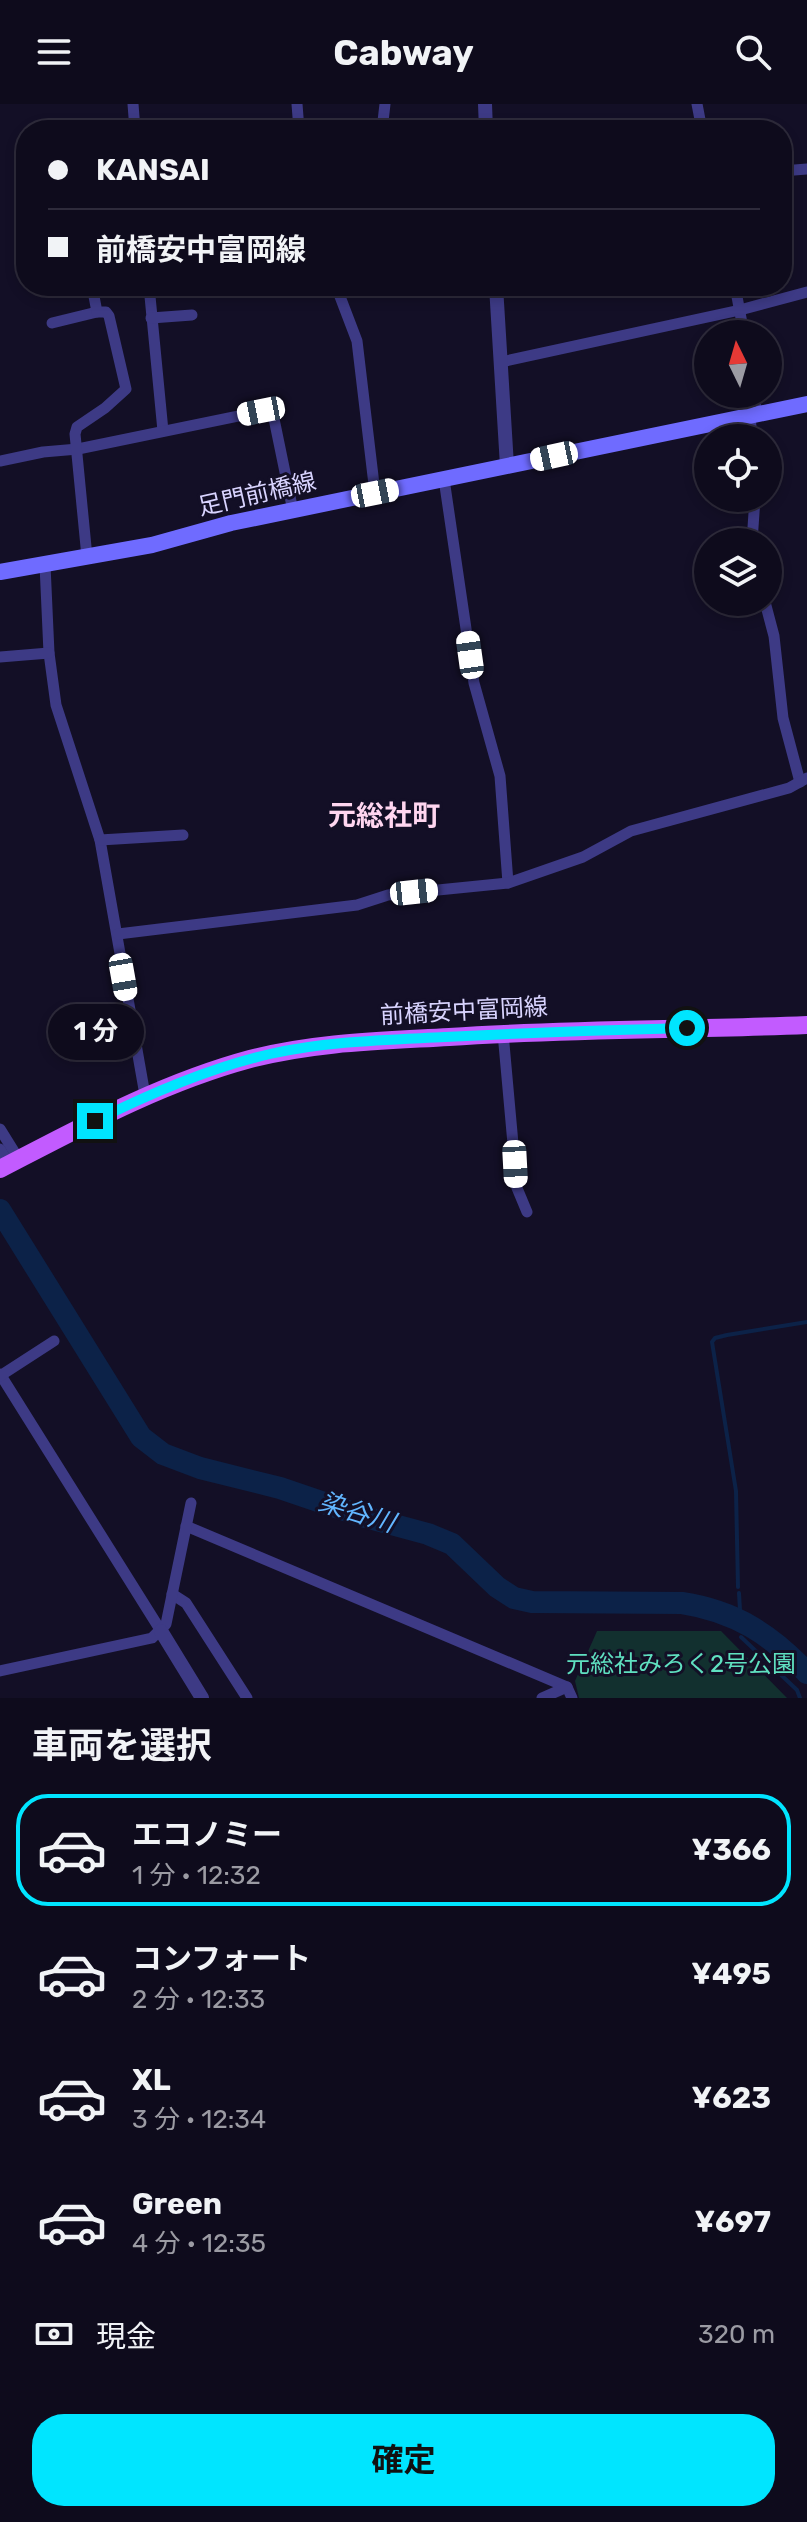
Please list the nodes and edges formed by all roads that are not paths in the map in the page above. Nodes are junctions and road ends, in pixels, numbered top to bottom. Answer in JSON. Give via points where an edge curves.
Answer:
{"nodes":[{"id":1,"x":807,"y":292,"type":"edge"},
{"id":2,"x":94,"y":296,"type":"edge"},
{"id":3,"x":150,"y":296,"type":"edge"},
{"id":4,"x":340,"y":296,"type":"edge"},
{"id":5,"x":497,"y":296,"type":"edge"},
{"id":6,"x":737,"y":296,"type":"edge"},
{"id":7,"x":740,"y":310,"type":"junction"},
{"id":8,"x":97,"y":312,"type":"junction"},
{"id":9,"x":192,"y":315,"type":"dead end"},
{"id":10,"x":151,"y":318,"type":"junction"},
{"id":11,"x":742,"y":320,"type":"edge"},
{"id":12,"x":52,"y":323,"type":"dead end"},
{"id":13,"x":501,"y":362,"type":"junction"},
{"id":14,"x":807,"y":404,"type":"edge"},
{"id":15,"x":754,"y":408,"type":"edge"},
{"id":16,"x":754,"y":415,"type":"junction"},
{"id":17,"x":753,"y":424,"type":"edge"},
{"id":18,"x":163,"y":431,"type":"junction"},
{"id":19,"x":78,"y":449,"type":"junction"},
{"id":20,"x":0,"y":461,"type":"edge"},
{"id":21,"x":507,"y":466,"type":"junction"},
{"id":22,"x":444,"y":479,"type":"junction"},
{"id":23,"x":375,"y":493,"type":"junction"},
{"id":24,"x":293,"y":511,"type":"junction"},
{"id":25,"x":87,"y":557,"type":"junction"},
{"id":26,"x":45,"y":565,"type":"junction"},
{"id":27,"x":0,"y":572,"type":"edge"},
{"id":28,"x":769,"y":616,"type":"edge"},
{"id":29,"x":49,"y":653,"type":"junction"},
{"id":30,"x":0,"y":657,"type":"edge"},
{"id":31,"x":804,"y":780,"type":"edge"},
{"id":32,"x":183,"y":835,"type":"dead end"},
{"id":33,"x":100,"y":840,"type":"junction"},
{"id":34,"x":508,"y":883,"type":"junction"},
{"id":35,"x":118,"y":934,"type":"junction"},
{"id":36,"x":807,"y":1025,"type":"edge"},
{"id":37,"x":503,"y":1033,"type":"junction"},
{"id":38,"x":145,"y":1095,"type":"junction"},
{"id":39,"x":0,"y":1129,"type":"edge"},
{"id":40,"x":6,"y":1162,"type":"edge"},
{"id":41,"x":527,"y":1212,"type":"dead end"},
{"id":42,"x":54,"y":1341,"type":"dead end"},
{"id":43,"x":0,"y":1375,"type":"edge"},
{"id":44,"x":191,"y":1503,"type":"dead end"},
{"id":45,"x":186,"y":1526,"type":"junction"},
{"id":46,"x":172,"y":1594,"type":"junction"},
{"id":47,"x":161,"y":1631,"type":"junction"},
{"id":48,"x":0,"y":1671,"type":"edge"},
{"id":49,"x":569,"y":1693,"type":"edge"},
{"id":50,"x":202,"y":1698,"type":"edge"},
{"id":51,"x":247,"y":1698,"type":"edge"},
{"id":52,"x":542,"y":1698,"type":"edge"}],
"edges":[{"from":1,"to":7,"type":"street"},
{"from":2,"to":8,"type":"street"},
{"from":3,"to":10,"type":"street"},
{"from":4,"to":23,"type":"street","via":[[357,341]]},
{"from":5,"to":13,"type":"street"},
{"from":6,"to":7,"type":"street"},
{"from":7,"to":11,"type":"street"},
{"from":7,"to":13,"type":"street"},
{"from":8,"to":12,"type":"street"},
{"from":8,"to":19,"type":"street","via":[[109,316],[126,389],[77,427]]},
{"from":9,"to":10,"type":"street"},
{"from":10,"to":18,"type":"street"},
{"from":13,"to":21,"type":"street"},
{"from":14,"to":16,"type":"main road","name":"足門前橋線"},
{"from":15,"to":16,"type":"street"},
{"from":16,"to":17,"type":"street"},
{"from":16,"to":21,"type":"main road","name":"足門前橋線"},
{"from":18,"to":19,"type":"street"},
{"from":18,"to":24,"type":"street","via":[[272,409]]},
{"from":19,"to":20,"type":"street"},
{"from":19,"to":25,"type":"street"},
{"from":21,"to":22,"type":"main road","name":"足門前橋線"},
{"from":22,"to":23,"type":"main road","name":"足門前橋線"},
{"from":22,"to":34,"type":"street","via":[[474,683],[500,776]]},
{"from":23,"to":24,"type":"main road","name":"足門前橋線"},
{"from":24,"to":25,"type":"main road","name":"足門前橋線"},
{"from":25,"to":26,"type":"main road","name":"足門前橋線"},
{"from":26,"to":27,"type":"main road","name":"足門前橋線"},
{"from":26,"to":29,"type":"street"},
{"from":28,"to":31,"type":"street","via":[[783,718]]},
{"from":29,"to":30,"type":"street"},
{"from":29,"to":33,"type":"street","via":[[58,715]]},
{"from":31,"to":34,"type":"street","via":[[631,831],[583,857]]},
{"from":32,"to":33,"type":"street"},
{"from":33,"to":35,"type":"street"},
{"from":34,"to":35,"type":"street"},
{"from":35,"to":38,"type":"street"},
{"from":36,"to":37,"type":"main road","name":"前橋安中富岡線"},
{"from":37,"to":38,"type":"main road","name":"前橋安中富岡線","via":[[313,1046],[236,1063]]},
{"from":37,"to":41,"type":"street","via":[[517,1188]]},
{"from":38,"to":40,"type":"main road","name":"前橋安中富岡線"},
{"from":39,"to":40,"type":"street"},
{"from":42,"to":43,"type":"street"},
{"from":43,"to":47,"type":"street"},
{"from":44,"to":45,"type":"street"},
{"from":45,"to":46,"type":"street"},
{"from":45,"to":49,"type":"street"},
{"from":46,"to":47,"type":"street"},
{"from":46,"to":51,"type":"street","via":[[186,1603]]},
{"from":47,"to":48,"type":"street","via":[[152,1638]]},
{"from":47,"to":50,"type":"street"},
{"from":49,"to":52,"type":"street"}]}
